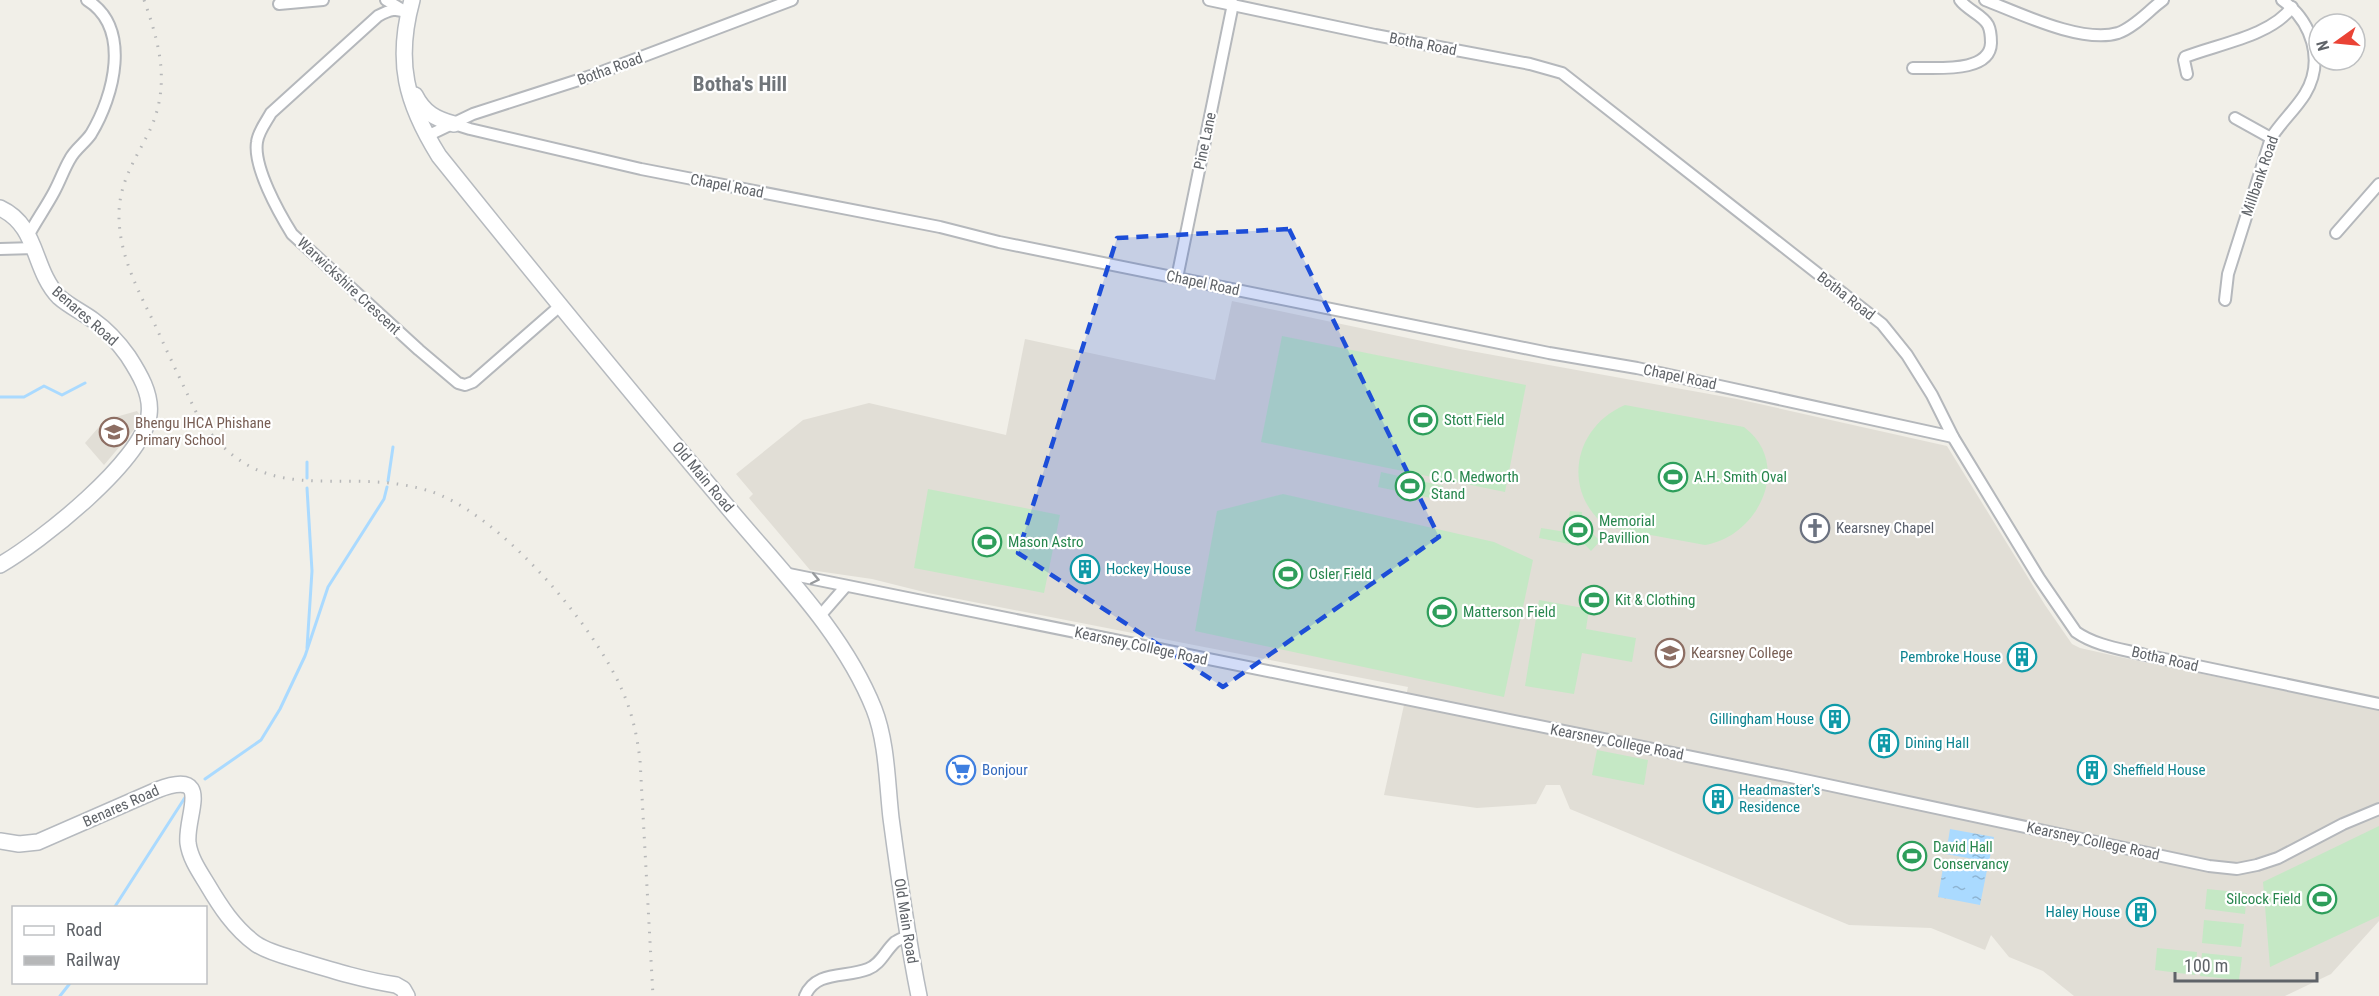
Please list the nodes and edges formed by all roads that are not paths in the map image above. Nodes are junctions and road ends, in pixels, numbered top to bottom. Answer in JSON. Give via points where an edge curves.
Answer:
{"nodes":[{"id":1,"x":87,"y":0,"type":"edge"},
{"id":2,"x":323,"y":0,"type":"edge"},
{"id":3,"x":386,"y":0,"type":"edge"},
{"id":4,"x":792,"y":0,"type":"edge"},
{"id":5,"x":1209,"y":0,"type":"edge"},
{"id":6,"x":1960,"y":0,"type":"edge"},
{"id":7,"x":1985,"y":0,"type":"edge"},
{"id":8,"x":2163,"y":0,"type":"edge"},
{"id":9,"x":2282,"y":0,"type":"edge"},
{"id":10,"x":279,"y":4,"type":"dead end"},
{"id":11,"x":1233,"y":4,"type":"junction"},
{"id":12,"x":2292,"y":7,"type":"junction"},
{"id":13,"x":410,"y":9,"type":"edge"},
{"id":14,"x":1913,"y":68,"type":"dead end"},
{"id":15,"x":2187,"y":74,"type":"dead end"},
{"id":16,"x":405,"y":77,"type":"junction"},
{"id":17,"x":2235,"y":118,"type":"dead end"},
{"id":18,"x":454,"y":124,"type":"junction"},
{"id":19,"x":427,"y":136,"type":"junction"},
{"id":20,"x":2271,"y":138,"type":"junction"},
{"id":21,"x":2379,"y":184,"type":"edge"},
{"id":22,"x":0,"y":208,"type":"edge"},
{"id":23,"x":2336,"y":233,"type":"dead end"},
{"id":24,"x":32,"y":242,"type":"junction"},
{"id":25,"x":0,"y":249,"type":"edge"},
{"id":26,"x":1177,"y":278,"type":"junction"},
{"id":27,"x":2225,"y":300,"type":"dead end"},
{"id":28,"x":561,"y":305,"type":"junction"},
{"id":29,"x":1953,"y":437,"type":"junction"},
{"id":30,"x":0,"y":565,"type":"edge"},
{"id":31,"x":784,"y":572,"type":"junction"},
{"id":32,"x":846,"y":586,"type":"junction"},
{"id":33,"x":819,"y":617,"type":"junction"},
{"id":34,"x":2379,"y":704,"type":"edge"},
{"id":35,"x":2379,"y":809,"type":"edge"},
{"id":36,"x":0,"y":841,"type":"edge"},
{"id":37,"x":908,"y":936,"type":"junction"},
{"id":38,"x":407,"y":996,"type":"edge"},
{"id":39,"x":805,"y":996,"type":"edge"},
{"id":40,"x":918,"y":996,"type":"edge"}],
"edges":[{"from":1,"to":24,"type":"street","via":[[106,17],[114,40],[106,99],[90,135],[69,160]]},
{"from":2,"to":10,"type":"street"},
{"from":3,"to":13,"type":"street"},
{"from":4,"to":18,"type":"street","name":"Botha Road"},
{"from":5,"to":11,"type":"street","name":"Botha Road"},
{"from":6,"to":14,"type":"street","via":[[1987,22],[1991,33],[1986,57],[1953,68]]},
{"from":7,"to":8,"type":"street","via":[[2089,36],[2124,30]]},
{"from":9,"to":12,"type":"street","name":"Millbank Road"},
{"from":11,"to":26,"type":"street","name":"Pine Lane"},
{"from":11,"to":29,"type":"street","name":"Botha Road","via":[[1562,73],[1882,324],[1907,355]]},
{"from":12,"to":15,"type":"street","via":[[2271,26],[2185,57]]},
{"from":12,"to":20,"type":"street","name":"Millbank Road","via":[[2311,36],[2314,66],[2305,94]]},
{"from":13,"to":16,"type":"main road","name":"Old Main Road","via":[[404,30]]},
{"from":13,"to":28,"type":"street","name":"Warwickshire Crescent","via":[[395,9],[378,16],[271,113],[264,124],[256,153],[280,214],[292,234],[458,383],[473,382]]},
{"from":16,"to":18,"type":"main road","via":[[426,111]]},
{"from":16,"to":19,"type":"main road","name":"Old Main Road"},
{"from":17,"to":20,"type":"street"},
{"from":18,"to":19,"type":"street","name":"Botha Road"},
{"from":18,"to":26,"type":"street","name":"Chapel Road","via":[[641,169]]},
{"from":19,"to":28,"type":"main road","name":"Old Main Road"},
{"from":20,"to":27,"type":"street","name":"Millbank Road","via":[[2228,274]]},
{"from":21,"to":23,"type":"street"},
{"from":22,"to":24,"type":"main road","via":[[22,224]]},
{"from":24,"to":25,"type":"street"},
{"from":24,"to":30,"type":"main road","name":"Benares Road","via":[[50,286],[60,298],[108,332],[127,355],[145,386],[149,414],[142,436],[129,456],[104,483],[37,540]]},
{"from":26,"to":29,"type":"street","name":"Chapel Road","via":[[1637,368]]},
{"from":28,"to":31,"type":"main road","name":"Old Main Road"},
{"from":29,"to":34,"type":"street","name":"Botha Road","via":[[2069,624],[2084,638]]},
{"from":31,"to":32,"type":"street","name":"Kearsney College Road","one_way":true},
{"from":31,"to":33,"type":"main road","name":"Old Main Road"},
{"from":32,"to":33,"type":"street"},
{"from":32,"to":35,"type":"street","name":"Kearsney College Road","via":[[2210,866],[2237,869],[2257,865]]},
{"from":33,"to":37,"type":"main road","name":"Old Main Road","via":[[851,661],[875,712]]},
{"from":36,"to":38,"type":"main road","name":"Benares Road","via":[[38,842],[157,790],[183,783],[193,793],[195,802],[188,839],[190,852],[230,921],[270,951],[396,985]]},
{"from":37,"to":39,"type":"street","via":[[894,943],[869,969],[825,977],[810,986]]},
{"from":37,"to":40,"type":"main road","name":"Old Main Road"}]}
